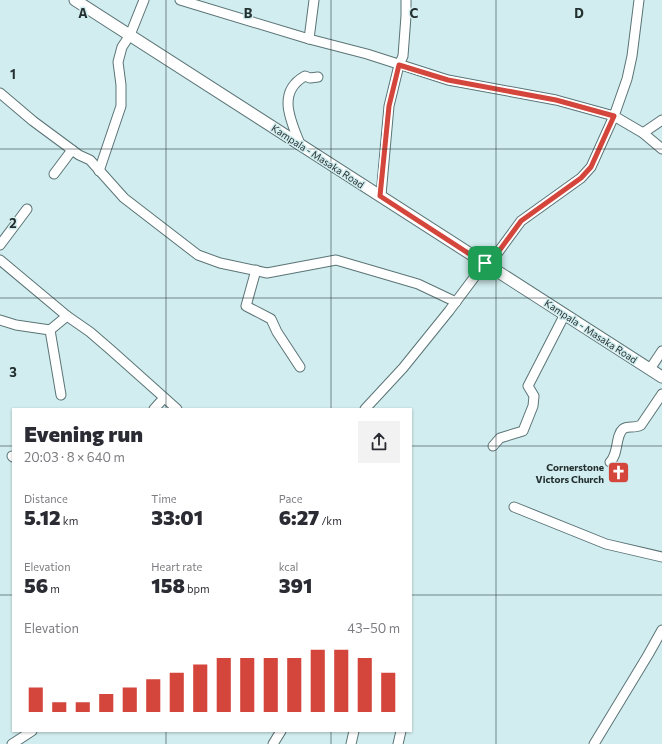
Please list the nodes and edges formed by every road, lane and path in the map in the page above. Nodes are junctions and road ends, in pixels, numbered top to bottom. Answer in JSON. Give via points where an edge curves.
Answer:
{"nodes":[{"id":1,"x":75,"y":0,"type":"edge"},
{"id":2,"x":144,"y":0,"type":"edge"},
{"id":3,"x":180,"y":0,"type":"edge"},
{"id":4,"x":314,"y":0,"type":"edge"},
{"id":5,"x":406,"y":0,"type":"edge"},
{"id":6,"x":639,"y":0,"type":"edge"},
{"id":7,"x":130,"y":36,"type":"junction"},
{"id":8,"x":310,"y":39,"type":"junction"},
{"id":9,"x":399,"y":65,"type":"junction"},
{"id":10,"x":318,"y":77,"type":"dead end"},
{"id":11,"x":0,"y":93,"type":"edge"},
{"id":12,"x":614,"y":116,"type":"junction"},
{"id":13,"x":662,"y":120,"type":"edge"},
{"id":14,"x":643,"y":133,"type":"junction"},
{"id":15,"x":300,"y":144,"type":"junction"},
{"id":16,"x":662,"y":149,"type":"edge"},
{"id":17,"x":72,"y":150,"type":"junction"},
{"id":18,"x":99,"y":171,"type":"junction"},
{"id":19,"x":54,"y":174,"type":"dead end"},
{"id":20,"x":380,"y":196,"type":"junction"},
{"id":21,"x":26,"y":209,"type":"dead end"},
{"id":22,"x":0,"y":245,"type":"edge"},
{"id":23,"x":0,"y":260,"type":"edge"},
{"id":24,"x":486,"y":264,"type":"junction"},
{"id":25,"x":256,"y":270,"type":"junction"},
{"id":26,"x":456,"y":302,"type":"junction"},
{"id":27,"x":565,"y":314,"type":"junction"},
{"id":28,"x":67,"y":316,"type":"junction"},
{"id":29,"x":0,"y":321,"type":"edge"},
{"id":30,"x":50,"y":330,"type":"junction"},
{"id":31,"x":662,"y":351,"type":"edge"},
{"id":32,"x":300,"y":367,"type":"dead end"},
{"id":33,"x":650,"y":369,"type":"junction"},
{"id":34,"x":662,"y":377,"type":"edge"},
{"id":35,"x":662,"y":394,"type":"edge"},
{"id":36,"x":61,"y":395,"type":"dead end"},
{"id":37,"x":164,"y":398,"type":"junction"},
{"id":38,"x":155,"y":408,"type":"edge"},
{"id":39,"x":176,"y":408,"type":"edge"},
{"id":40,"x":366,"y":408,"type":"edge"},
{"id":41,"x":493,"y":446,"type":"dead end"},
{"id":42,"x":610,"y":462,"type":"dead end"},
{"id":43,"x":514,"y":507,"type":"dead end"},
{"id":44,"x":662,"y":557,"type":"edge"},
{"id":45,"x":662,"y":630,"type":"edge"},
{"id":46,"x":30,"y":732,"type":"edge"},
{"id":47,"x":280,"y":732,"type":"edge"},
{"id":48,"x":354,"y":732,"type":"edge"},
{"id":49,"x":402,"y":732,"type":"edge"},
{"id":50,"x":12,"y":744,"type":"edge"},
{"id":51,"x":273,"y":744,"type":"edge"},
{"id":52,"x":351,"y":744,"type":"edge"},
{"id":53,"x":398,"y":744,"type":"edge"},
{"id":54,"x":594,"y":744,"type":"edge"}],
"edges":[{"from":1,"to":7,"type":"main road","name":"Kampala - Masaka Road"},
{"from":2,"to":7,"type":"street"},
{"from":3,"to":8,"type":"street"},
{"from":4,"to":8,"type":"street"},
{"from":5,"to":9,"type":"street","via":[[403,56]]},
{"from":6,"to":12,"type":"street","via":[[627,78]]},
{"from":7,"to":15,"type":"main road","name":"Kampala - Masaka Road"},
{"from":7,"to":18,"type":"street","via":[[122,47],[118,62],[121,106]]},
{"from":8,"to":9,"type":"street"},
{"from":9,"to":12,"type":"street","via":[[448,80],[556,100]]},
{"from":9,"to":20,"type":"street","via":[[389,106]]},
{"from":10,"to":15,"type":"street","via":[[305,76],[290,90],[287,105],[289,116]]},
{"from":11,"to":17,"type":"street"},
{"from":12,"to":14,"type":"street"},
{"from":12,"to":24,"type":"street","via":[[591,167],[581,178],[521,221]]},
{"from":13,"to":14,"type":"street"},
{"from":14,"to":16,"type":"street"},
{"from":15,"to":20,"type":"main road","name":"Kampala - Masaka Road"},
{"from":17,"to":18,"type":"street","via":[[90,160]]},
{"from":17,"to":19,"type":"street"},
{"from":18,"to":25,"type":"street","via":[[124,198],[198,255],[220,263]]},
{"from":20,"to":24,"type":"main road","name":"Kampala - Masaka Road"},
{"from":21,"to":22,"type":"street"},
{"from":23,"to":28,"type":"street"},
{"from":24,"to":26,"type":"street"},
{"from":24,"to":27,"type":"main road","name":"Kampala - Masaka Road"},
{"from":25,"to":26,"type":"street","via":[[267,273],[336,260],[418,284]]},
{"from":25,"to":32,"type":"street","via":[[246,306],[271,319]]},
{"from":26,"to":40,"type":"street","via":[[403,368]]},
{"from":27,"to":33,"type":"main road","name":"Kampala - Masaka Road"},
{"from":27,"to":41,"type":"street","via":[[528,386],[534,396],[533,406],[523,431],[500,438]]},
{"from":28,"to":30,"type":"street"},
{"from":28,"to":37,"type":"street","via":[[90,332]]},
{"from":29,"to":30,"type":"street"},
{"from":30,"to":36,"type":"street"},
{"from":31,"to":33,"type":"street"},
{"from":33,"to":34,"type":"main road","name":"Kampala - Masaka Road"},
{"from":35,"to":42,"type":"street","via":[[641,425],[636,428],[624,428],[614,459]]},
{"from":37,"to":38,"type":"street"},
{"from":37,"to":39,"type":"street"},
{"from":43,"to":44,"type":"street","via":[[606,544]]},
{"from":45,"to":54,"type":"street"},
{"from":46,"to":50,"type":"street"},
{"from":47,"to":51,"type":"street"},
{"from":48,"to":52,"type":"street"},
{"from":49,"to":53,"type":"street"}]}
